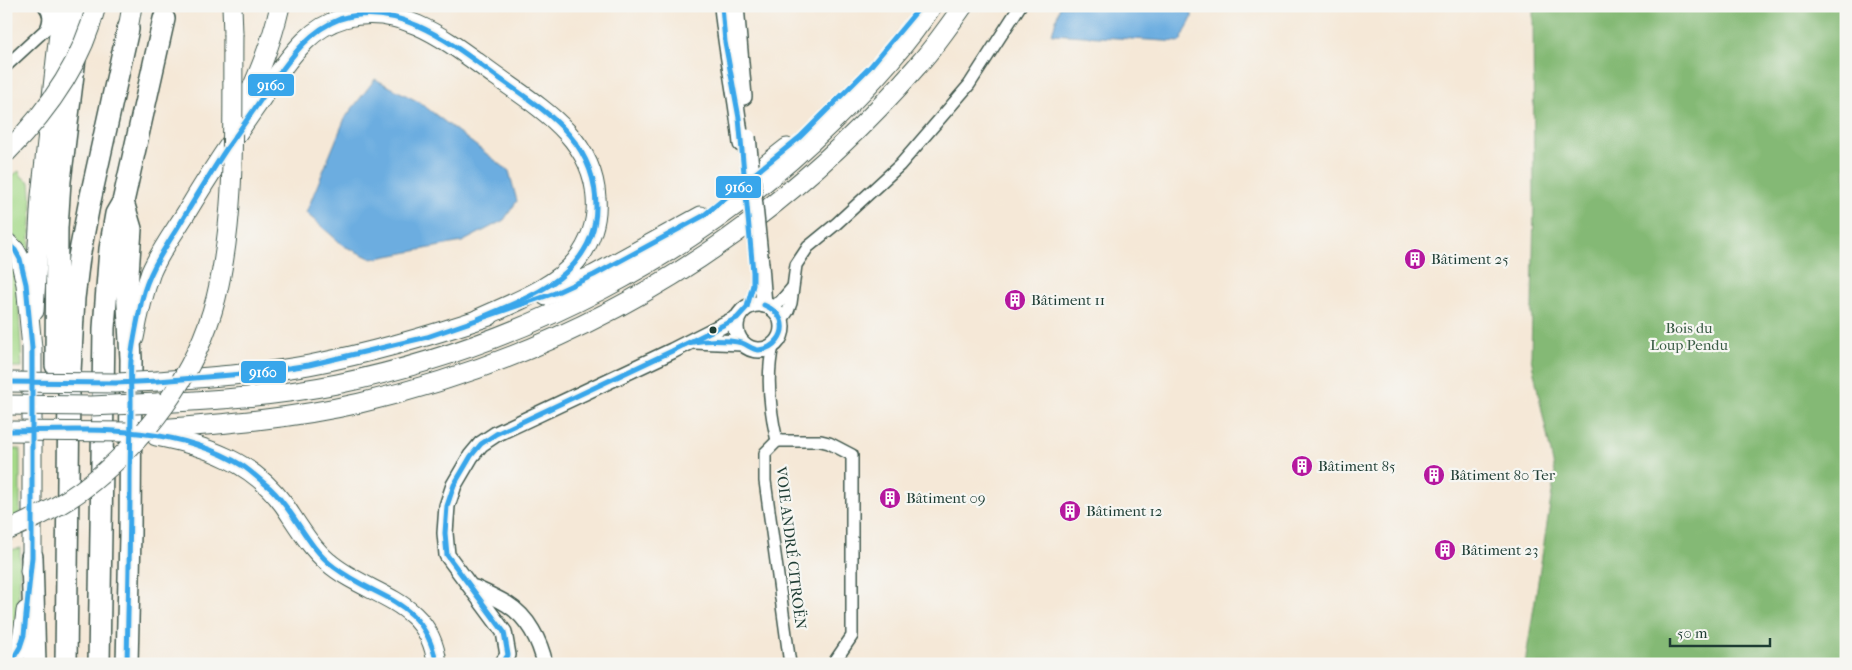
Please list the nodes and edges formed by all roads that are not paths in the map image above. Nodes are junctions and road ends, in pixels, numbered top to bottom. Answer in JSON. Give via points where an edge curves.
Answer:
{"nodes":[{"id":1,"x":44,"y":6,"type":"edge"},
{"id":2,"x":62,"y":6,"type":"edge"},
{"id":3,"x":80,"y":6,"type":"edge"},
{"id":4,"x":96,"y":6,"type":"edge"},
{"id":5,"x":132,"y":6,"type":"edge"},
{"id":6,"x":232,"y":6,"type":"edge"},
{"id":7,"x":280,"y":6,"type":"edge"},
{"id":8,"x":722,"y":6,"type":"edge"},
{"id":9,"x":736,"y":6,"type":"edge"},
{"id":10,"x":921,"y":6,"type":"edge"},
{"id":11,"x":932,"y":6,"type":"edge"},
{"id":12,"x":963,"y":6,"type":"edge"},
{"id":13,"x":976,"y":6,"type":"edge"},
{"id":14,"x":1020,"y":6,"type":"edge"},
{"id":15,"x":165,"y":12,"type":"edge"},
{"id":16,"x":128,"y":29,"type":"joint"},
{"id":17,"x":921,"y":62,"type":"junction"},
{"id":18,"x":6,"y":66,"type":"edge"},
{"id":19,"x":744,"y":141,"type":"junction"},
{"id":20,"x":6,"y":153,"type":"edge"},
{"id":21,"x":219,"y":160,"type":"junction"},
{"id":22,"x":123,"y":202,"type":"junction"},
{"id":23,"x":6,"y":242,"type":"edge"},
{"id":24,"x":757,"y":268,"type":"junction"},
{"id":25,"x":792,"y":288,"type":"junction"},
{"id":26,"x":767,"y":306,"type":"junction"},
{"id":27,"x":742,"y":312,"type":"junction"},
{"id":28,"x":478,"y":319,"type":"junction"},
{"id":29,"x":781,"y":321,"type":"junction"},
{"id":30,"x":692,"y":341,"type":"junction"},
{"id":31,"x":742,"y":343,"type":"junction"},
{"id":32,"x":772,"y":346,"type":"junction"},
{"id":33,"x":32,"y":348,"type":"junction"},
{"id":34,"x":131,"y":359,"type":"junction"},
{"id":35,"x":6,"y":382,"type":"edge"},
{"id":36,"x":69,"y":390,"type":"junction"},
{"id":37,"x":6,"y":405,"type":"edge"},
{"id":38,"x":6,"y":431,"type":"edge"},
{"id":39,"x":156,"y":433,"type":"junction"},
{"id":40,"x":777,"y":441,"type":"junction"},
{"id":41,"x":6,"y":531,"type":"edge"},
{"id":42,"x":32,"y":557,"type":"junction"},
{"id":43,"x":472,"y":586,"type":"junction"},
{"id":44,"x":10,"y":664,"type":"edge"},
{"id":45,"x":35,"y":664,"type":"edge"},
{"id":46,"x":66,"y":664,"type":"edge"},
{"id":47,"x":99,"y":664,"type":"edge"},
{"id":48,"x":127,"y":664,"type":"edge"},
{"id":49,"x":437,"y":664,"type":"edge"},
{"id":50,"x":502,"y":664,"type":"edge"},
{"id":51,"x":545,"y":664,"type":"edge"},
{"id":52,"x":790,"y":664,"type":"edge"},
{"id":53,"x":833,"y":664,"type":"edge"}],
"edges":[{"from":1,"to":18,"type":"street","via":[[50,21],[46,29]]},
{"from":2,"to":33,"type":"main road","via":[[41,196]]},
{"from":3,"to":36,"type":"highway","via":[[56,228],[56,365]]},
{"from":4,"to":20,"type":"main road","bridge":true,"via":[[87,34],[61,86],[45,110]]},
{"from":5,"to":16,"type":"main road"},
{"from":6,"to":41,"type":"main road","bridge":true,"via":[[229,219],[216,298],[202,337],[165,406],[112,464],[81,490],[51,509]]},
{"from":7,"to":21,"type":"main road","via":[[263,66]]},
{"from":8,"to":19,"type":"street","via":[[725,42]]},
{"from":9,"to":19,"type":"street"},
{"from":10,"to":28,"type":"main road","via":[[870,67],[800,137],[703,216],[555,293]]},
{"from":11,"to":37,"type":"main road","bridge":true,"via":[[918,28],[870,83],[807,147],[762,186],[630,275],[521,327],[431,360],[384,373],[260,396],[91,406]]},
{"from":12,"to":17,"type":"main road"},
{"from":13,"to":17,"type":"main road"},
{"from":14,"to":25,"type":"street","via":[[969,85],[900,165],[808,247],[796,265]]},
{"from":15,"to":22,"type":"highway"},
{"from":16,"to":36,"type":"highway","via":[[79,257]]},
{"from":17,"to":39,"type":"main road","via":[[847,141],[737,234],[668,280],[546,342],[472,371],[360,403]]},
{"from":19,"to":24,"type":"street","bridge":true},
{"from":21,"to":28,"type":"main road","via":[[294,53],[320,28],[344,18],[391,16],[440,36],[549,114],[581,149],[593,174],[596,191],[591,235],[569,269],[542,288]]},
{"from":21,"to":34,"type":"main road","via":[[152,270],[143,296]]},
{"from":22,"to":34,"type":"highway","via":[[131,229],[127,288]]},
{"from":22,"to":47,"type":"highway","via":[[116,214],[110,249],[104,328]]},
{"from":23,"to":33,"type":"main road","via":[[20,259],[26,284]]},
{"from":24,"to":26,"type":"street"},
{"from":24,"to":27,"type":"street"},
{"from":25,"to":26,"type":"street","via":[[780,302]]},
{"from":25,"to":29,"type":"street","via":[[791,304]]},
{"from":26,"to":27,"type":"street","via":[[756,304]]},
{"from":26,"to":29,"type":"street"},
{"from":27,"to":30,"type":"street"},
{"from":27,"to":31,"type":"street","via":[[735,325]]},
{"from":28,"to":35,"type":"main road","bridge":true,"via":[[399,345],[255,373],[158,381]]},
{"from":29,"to":32,"type":"street","via":[[778,340]]},
{"from":30,"to":31,"type":"street"},
{"from":30,"to":43,"type":"street","via":[[515,424],[481,444],[454,485],[447,506],[445,533],[447,555]]},
{"from":31,"to":32,"type":"street","via":[[756,350]]},
{"from":32,"to":40,"type":"street","via":[[769,371]]},
{"from":33,"to":42,"type":"main road"},
{"from":34,"to":48,"type":"highway"},
{"from":36,"to":46,"type":"highway"},
{"from":38,"to":39,"type":"main road","bridge":true},
{"from":39,"to":49,"type":"main road","via":[[211,450],[258,476],[273,490],[327,562],[416,617],[432,640]]},
{"from":40,"to":52,"type":"street","name":"VOIE ANDRÉ CITROËN","via":[[765,454],[766,481]]},
{"from":40,"to":53,"type":"street","via":[[821,441],[852,454],[852,636]]},
{"from":42,"to":44,"type":"main road","via":[[24,634]]},
{"from":42,"to":45,"type":"highway"},
{"from":43,"to":50,"type":"street","via":[[504,632],[508,655]]},
{"from":43,"to":51,"type":"street","via":[[508,605],[519,615],[536,636]]}]}
